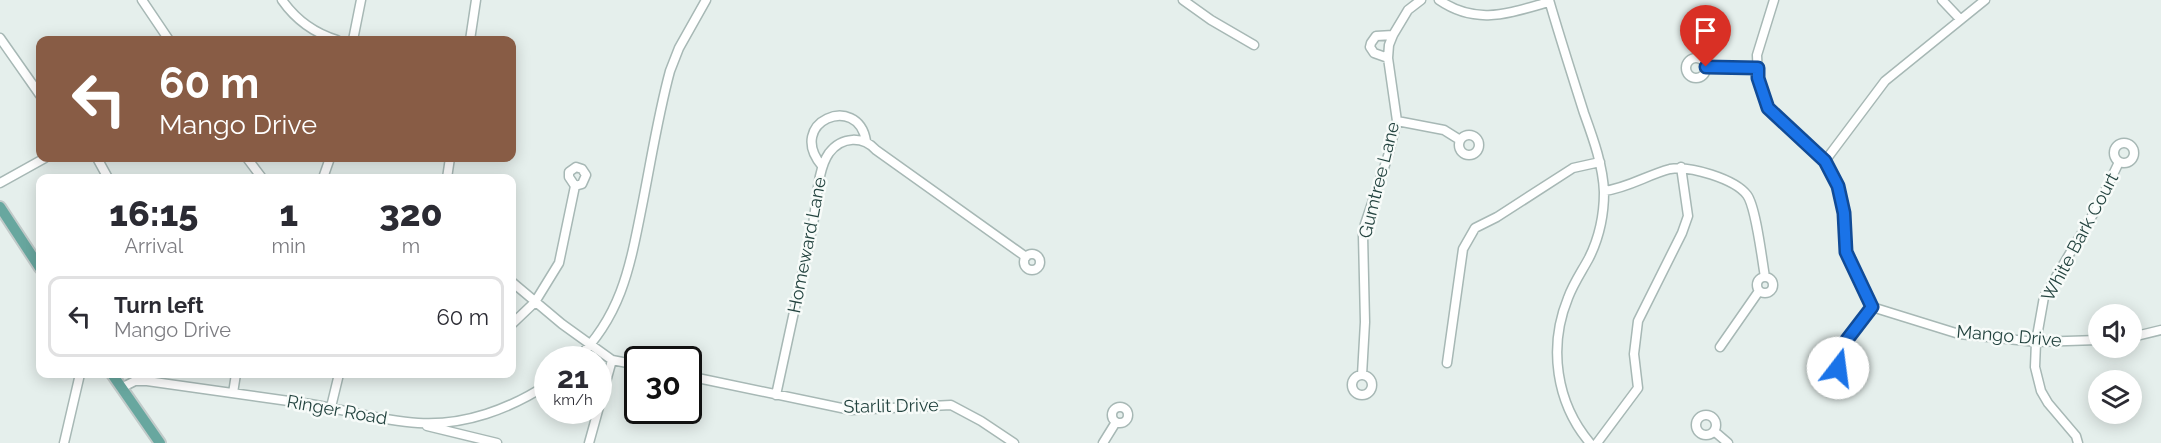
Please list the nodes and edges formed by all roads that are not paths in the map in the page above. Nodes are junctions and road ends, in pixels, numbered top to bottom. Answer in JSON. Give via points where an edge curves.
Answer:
{"nodes":[{"id":1,"x":142,"y":0,"type":"edge"},
{"id":2,"x":282,"y":0,"type":"edge"},
{"id":3,"x":361,"y":0,"type":"edge"},
{"id":4,"x":476,"y":0,"type":"edge"},
{"id":5,"x":706,"y":0,"type":"edge"},
{"id":6,"x":1183,"y":0,"type":"edge"},
{"id":7,"x":1421,"y":0,"type":"edge"},
{"id":8,"x":1439,"y":0,"type":"edge"},
{"id":9,"x":1774,"y":0,"type":"edge"},
{"id":10,"x":1942,"y":0,"type":"edge"},
{"id":11,"x":1985,"y":0,"type":"edge"},
{"id":12,"x":1549,"y":1,"type":"edge"},
{"id":13,"x":1960,"y":19,"type":"junction"},
{"id":14,"x":1393,"y":35,"type":"junction"},
{"id":15,"x":166,"y":36,"type":"edge"},
{"id":16,"x":323,"y":36,"type":"edge"},
{"id":17,"x":354,"y":36,"type":"edge"},
{"id":18,"x":471,"y":36,"type":"edge"},
{"id":19,"x":0,"y":38,"type":"edge"},
{"id":20,"x":1254,"y":45,"type":"dead end"},
{"id":21,"x":1388,"y":58,"type":"junction"},
{"id":22,"x":1706,"y":68,"type":"dead end"},
{"id":23,"x":1758,"y":68,"type":"junction"},
{"id":24,"x":36,"y":89,"type":"edge"},
{"id":25,"x":1397,"y":122,"type":"junction"},
{"id":26,"x":1460,"y":140,"type":"dead end"},
{"id":27,"x":866,"y":141,"type":"junction"},
{"id":28,"x":1825,"y":161,"type":"junction"},
{"id":29,"x":38,"y":162,"type":"edge"},
{"id":30,"x":1600,"y":162,"type":"junction"},
{"id":31,"x":2120,"y":162,"type":"dead end"},
{"id":32,"x":822,"y":166,"type":"junction"},
{"id":33,"x":1681,"y":167,"type":"junction"},
{"id":34,"x":0,"y":183,"type":"edge"},
{"id":35,"x":576,"y":186,"type":"dead end"},
{"id":36,"x":1604,"y":191,"type":"junction"},
{"id":37,"x":0,"y":207,"type":"edge"},
{"id":38,"x":1026,"y":257,"type":"dead end"},
{"id":39,"x":36,"y":262,"type":"edge"},
{"id":40,"x":1765,"y":276,"type":"junction"},
{"id":41,"x":516,"y":285,"type":"edge"},
{"id":42,"x":1759,"y":291,"type":"junction"},
{"id":43,"x":535,"y":302,"type":"junction"},
{"id":44,"x":1872,"y":307,"type":"junction"},
{"id":45,"x":516,"y":320,"type":"edge"},
{"id":46,"x":2161,"y":330,"type":"edge"},
{"id":47,"x":2142,"y":335,"type":"edge"},
{"id":48,"x":2088,"y":340,"type":"edge"},
{"id":49,"x":2036,"y":342,"type":"junction"},
{"id":50,"x":590,"y":345,"type":"joint"},
{"id":51,"x":1720,"y":347,"type":"dead end"},
{"id":52,"x":1836,"y":354,"type":"dead end"},
{"id":53,"x":612,"y":360,"type":"edge"},
{"id":54,"x":624,"y":362,"type":"edge"},
{"id":55,"x":1447,"y":363,"type":"dead end"},
{"id":56,"x":1362,"y":375,"type":"dead end"},
{"id":57,"x":79,"y":378,"type":"edge"},
{"id":58,"x":115,"y":378,"type":"edge"},
{"id":59,"x":235,"y":378,"type":"edge"},
{"id":60,"x":338,"y":378,"type":"edge"},
{"id":61,"x":702,"y":379,"type":"edge"},
{"id":62,"x":121,"y":388,"type":"junction"},
{"id":63,"x":534,"y":392,"type":"edge"},
{"id":64,"x":232,"y":393,"type":"junction"},
{"id":65,"x":776,"y":395,"type":"junction"},
{"id":66,"x":332,"y":407,"type":"junction"},
{"id":67,"x":1116,"y":422,"type":"dead end"},
{"id":68,"x":418,"y":423,"type":"junction"},
{"id":69,"x":594,"y":424,"type":"edge"},
{"id":70,"x":1714,"y":431,"type":"dead end"},
{"id":71,"x":64,"y":443,"type":"edge"},
{"id":72,"x":160,"y":443,"type":"edge"},
{"id":73,"x":496,"y":443,"type":"edge"},
{"id":74,"x":589,"y":443,"type":"edge"},
{"id":75,"x":1014,"y":443,"type":"edge"},
{"id":76,"x":1103,"y":443,"type":"edge"},
{"id":77,"x":1590,"y":443,"type":"edge"},
{"id":78,"x":1597,"y":443,"type":"edge"},
{"id":79,"x":1728,"y":443,"type":"edge"},
{"id":80,"x":2078,"y":443,"type":"edge"}],
"edges":[{"from":1,"to":15,"type":"street"},
{"from":2,"to":16,"type":"street","via":[[295,16]]},
{"from":3,"to":17,"type":"street"},
{"from":4,"to":18,"type":"street"},
{"from":5,"to":50,"type":"street","via":[[670,71],[625,283],[615,307]]},
{"from":6,"to":20,"type":"street"},
{"from":7,"to":14,"type":"street","name":"Gumtree Lane","via":[[1408,10]]},
{"from":8,"to":12,"type":"street","via":[[1459,12],[1483,16]]},
{"from":9,"to":23,"type":"street","via":[[1757,55]]},
{"from":10,"to":13,"type":"street"},
{"from":11,"to":13,"type":"street"},
{"from":12,"to":30,"type":"street"},
{"from":13,"to":28,"type":"street","via":[[1885,81]]},
{"from":14,"to":21,"type":"street","name":"Gumtree Lane"},
{"from":14,"to":21,"type":"street","via":[[1376,36],[1371,42],[1374,53]]},
{"from":19,"to":24,"type":"street"},
{"from":21,"to":25,"type":"street","name":"Gumtree Lane"},
{"from":22,"to":23,"type":"street"},
{"from":23,"to":28,"type":"street","via":[[1768,108]]},
{"from":25,"to":26,"type":"street","via":[[1444,130]]},
{"from":25,"to":56,"type":"street","name":"Gumtree Lane","via":[[1363,235]]},
{"from":27,"to":32,"type":"street","name":"Homeward Lane","via":[[844,141],[830,152]]},
{"from":27,"to":32,"type":"street","via":[[864,129],[858,123],[830,116],[814,129],[811,138],[815,157]]},
{"from":27,"to":38,"type":"street"},
{"from":28,"to":44,"type":"street","via":[[1838,186],[1846,252]]},
{"from":29,"to":34,"type":"street"},
{"from":30,"to":36,"type":"street"},
{"from":30,"to":55,"type":"street","via":[[1573,168],[1475,228],[1463,249]]},
{"from":31,"to":49,"type":"street","name":"White Bark Court","via":[[2044,297]]},
{"from":32,"to":65,"type":"street","name":"Homeward Lane"},
{"from":33,"to":36,"type":"street"},
{"from":33,"to":40,"type":"street","via":[[1713,175],[1748,196]]},
{"from":33,"to":78,"type":"street","via":[[1687,224],[1638,321],[1634,354],[1638,388]]},
{"from":35,"to":43,"type":"street","via":[[559,263]]},
{"from":36,"to":77,"type":"street","via":[[1595,245],[1568,296],[1557,344],[1562,393]]},
{"from":37,"to":39,"type":"main road"},
{"from":40,"to":42,"type":"street","via":[[1756,282]]},
{"from":40,"to":42,"type":"street","via":[[1772,280],[1772,288],[1766,293]]},
{"from":41,"to":43,"type":"street"},
{"from":42,"to":51,"type":"street"},
{"from":43,"to":45,"type":"street"},
{"from":43,"to":50,"type":"street"},
{"from":44,"to":49,"type":"street","name":"Mango Drive","via":[[1959,334]]},
{"from":44,"to":52,"type":"street"},
{"from":46,"to":47,"type":"street"},
{"from":48,"to":49,"type":"street","name":"Mango Drive"},
{"from":49,"to":80,"type":"street","name":"White Bark Court","via":[[2035,367],[2041,390]]},
{"from":53,"to":54,"type":"street"},
{"from":57,"to":71,"type":"street"},
{"from":58,"to":62,"type":"main road"},
{"from":59,"to":64,"type":"street"},
{"from":60,"to":66,"type":"street"},
{"from":61,"to":65,"type":"street","name":"Starlit Drive"},
{"from":62,"to":64,"type":"street","name":"Ringer Road","via":[[135,381],[147,381]]},
{"from":62,"to":72,"type":"main road"},
{"from":63,"to":68,"type":"street","name":"Ringer Road","via":[[488,413],[444,423]]},
{"from":64,"to":66,"type":"street","name":"Ringer Road"},
{"from":65,"to":75,"type":"street","name":"Starlit Drive","via":[[852,410],[951,405]]},
{"from":66,"to":68,"type":"street","name":"Ringer Road"},
{"from":67,"to":76,"type":"street"},
{"from":68,"to":73,"type":"street"},
{"from":69,"to":74,"type":"street"},
{"from":70,"to":79,"type":"street"}]}
